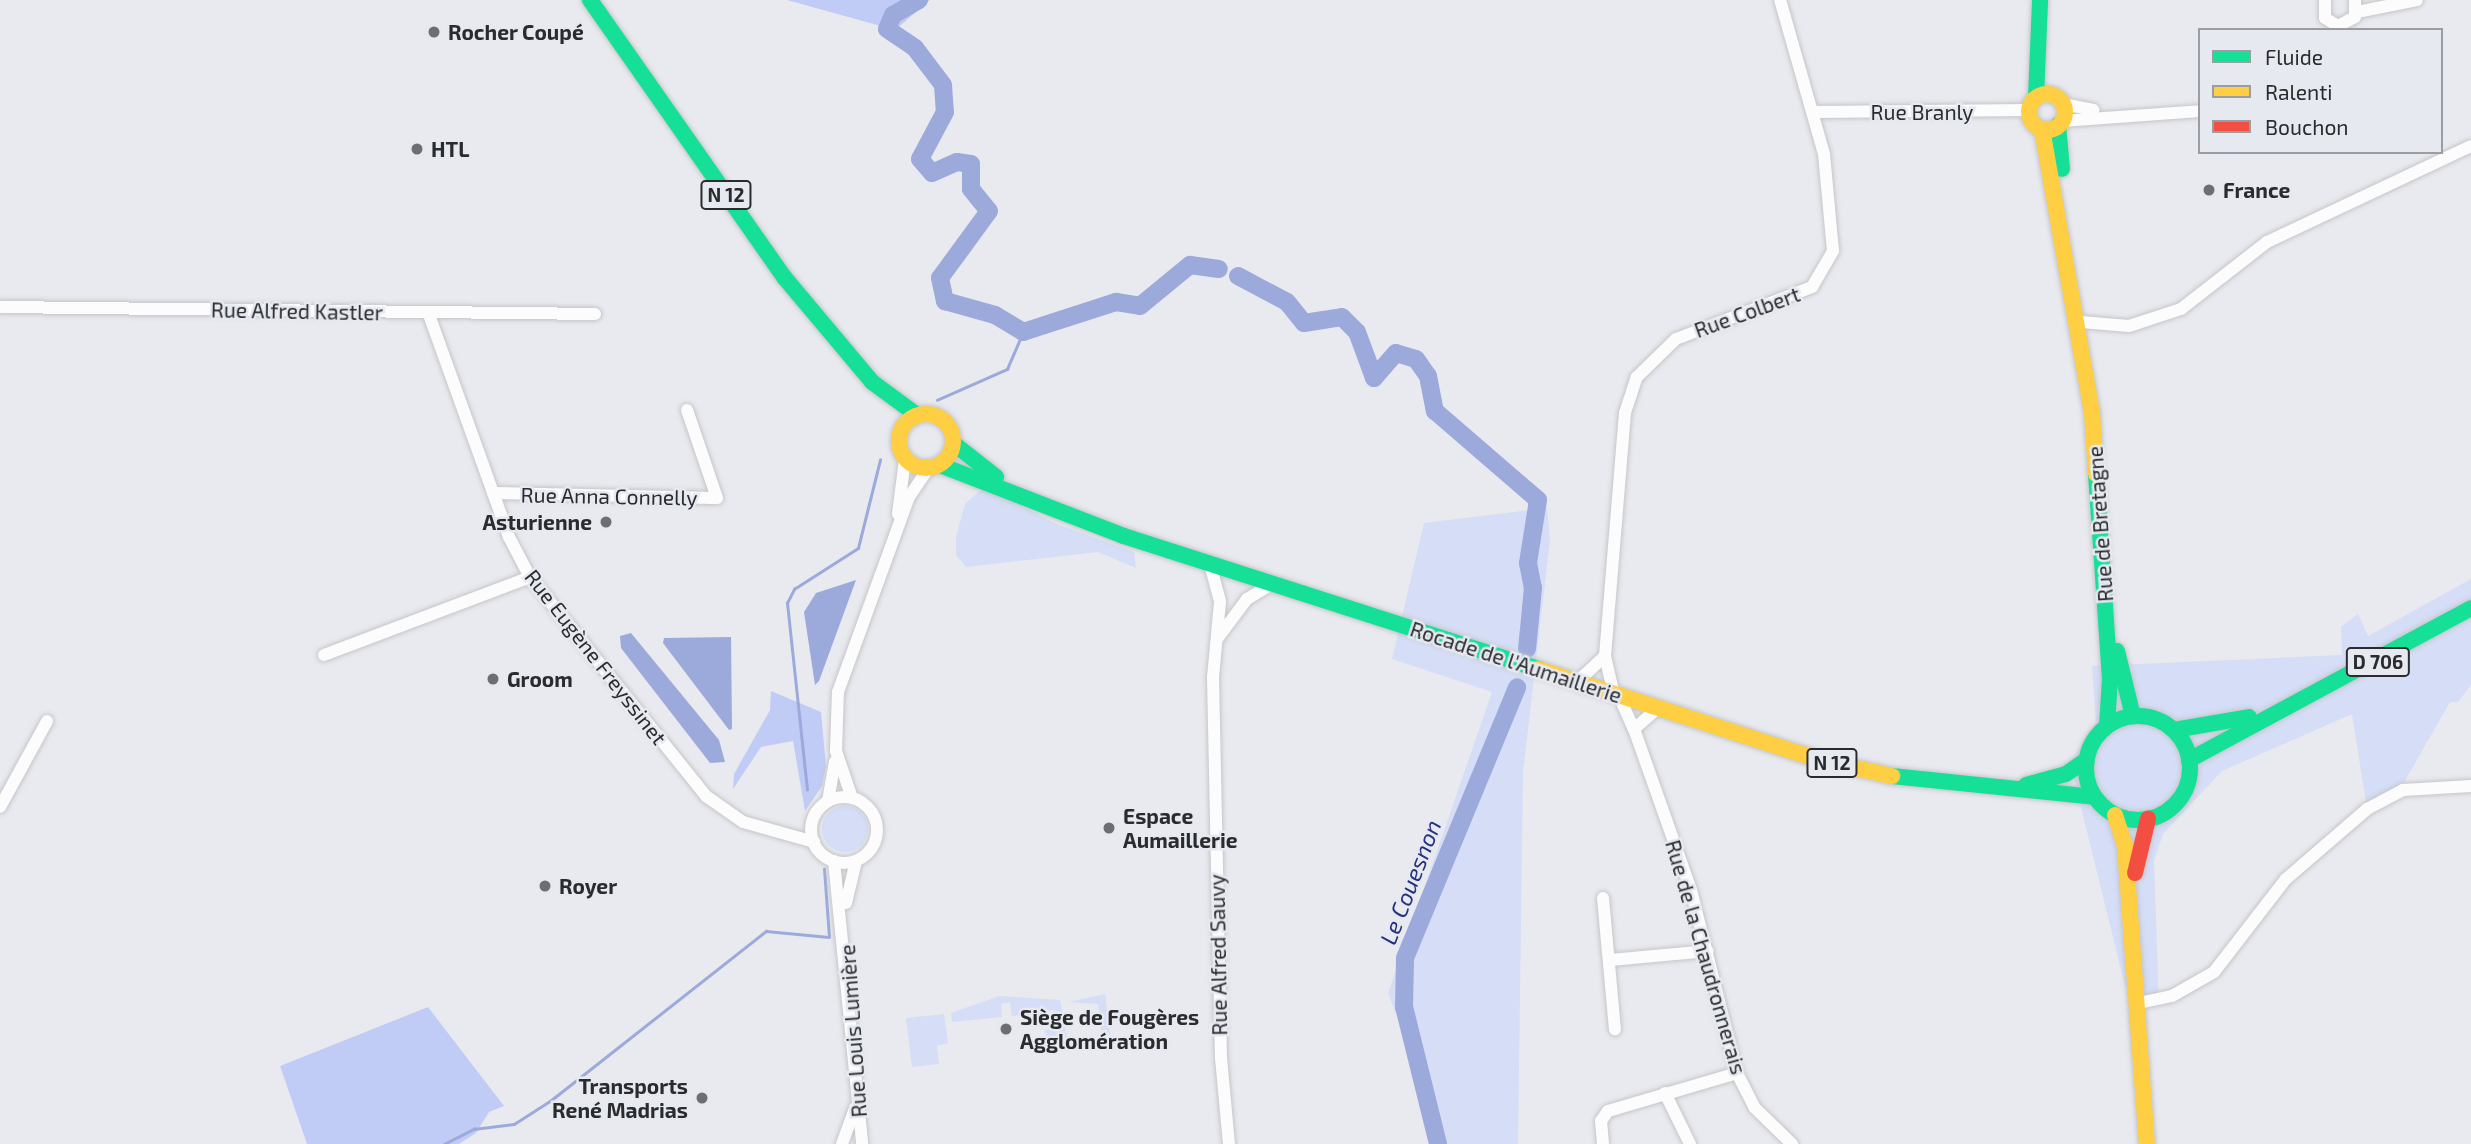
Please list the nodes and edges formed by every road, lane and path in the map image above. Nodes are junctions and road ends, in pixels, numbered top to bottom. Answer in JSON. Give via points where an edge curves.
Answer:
{"nodes":[{"id":1,"x":590,"y":0,"type":"edge"},
{"id":2,"x":1780,"y":0,"type":"edge"},
{"id":3,"x":2040,"y":0,"type":"edge"},
{"id":4,"x":2325,"y":0,"type":"edge"},
{"id":5,"x":2417,"y":0,"type":"edge"},
{"id":6,"x":2356,"y":6,"type":"edge"},
{"id":7,"x":2324,"y":25,"type":"edge"},
{"id":8,"x":2040,"y":34,"type":"junction"},
{"id":9,"x":2059,"y":100,"type":"junction"},
{"id":10,"x":2032,"y":104,"type":"junction"},
{"id":11,"x":2198,"y":111,"type":"edge"},
{"id":12,"x":1814,"y":112,"type":"junction"},
{"id":13,"x":2115,"y":113,"type":"junction"},
{"id":14,"x":2054,"y":125,"type":"junction"},
{"id":15,"x":2471,"y":146,"type":"edge"},
{"id":16,"x":2056,"y":191,"type":"junction"},
{"id":17,"x":2069,"y":211,"type":"junction"},
{"id":18,"x":0,"y":307,"type":"edge"},
{"id":19,"x":428,"y":312,"type":"junction"},
{"id":20,"x":595,"y":314,"type":"dead end"},
{"id":21,"x":2085,"y":323,"type":"junction"},
{"id":22,"x":872,"y":382,"type":"junction"},
{"id":23,"x":687,"y":410,"type":"dead end"},
{"id":24,"x":917,"y":415,"type":"junction"},
{"id":25,"x":900,"y":433,"type":"junction"},
{"id":26,"x":953,"y":443,"type":"junction"},
{"id":27,"x":905,"y":459,"type":"junction"},
{"id":28,"x":934,"y":467,"type":"junction"},
{"id":29,"x":494,"y":493,"type":"junction"},
{"id":30,"x":1030,"y":499,"type":"junction"},
{"id":31,"x":895,"y":532,"type":"junction"},
{"id":32,"x":1210,"y":564,"type":"junction"},
{"id":33,"x":530,"y":577,"type":"junction"},
{"id":34,"x":1272,"y":584,"type":"junction"},
{"id":35,"x":2471,"y":608,"type":"edge"},
{"id":36,"x":1217,"y":639,"type":"junction"},
{"id":37,"x":324,"y":655,"type":"dead end"},
{"id":38,"x":1605,"y":656,"type":"junction"},
{"id":39,"x":1577,"y":682,"type":"junction"},
{"id":40,"x":1617,"y":695,"type":"junction"},
{"id":41,"x":1657,"y":709,"type":"junction"},
{"id":42,"x":2280,"y":709,"type":"junction"},
{"id":43,"x":2133,"y":716,"type":"junction"},
{"id":44,"x":47,"y":721,"type":"dead end"},
{"id":45,"x":2107,"y":726,"type":"junction"},
{"id":46,"x":1634,"y":729,"type":"junction"},
{"id":47,"x":2174,"y":730,"type":"junction"},
{"id":48,"x":836,"y":751,"type":"junction"},
{"id":49,"x":2086,"y":760,"type":"junction"},
{"id":50,"x":2189,"y":760,"type":"junction"},
{"id":51,"x":2471,"y":786,"type":"edge"},
{"id":52,"x":2012,"y":789,"type":"junction"},
{"id":53,"x":2094,"y":797,"type":"junction"},
{"id":54,"x":852,"y":798,"type":"junction"},
{"id":55,"x":828,"y":801,"type":"junction"},
{"id":56,"x":0,"y":807,"type":"edge"},
{"id":57,"x":2115,"y":815,"type":"junction"},
{"id":58,"x":813,"y":819,"type":"junction"},
{"id":59,"x":2148,"y":819,"type":"junction"},
{"id":60,"x":781,"y":830,"type":"junction"},
{"id":61,"x":814,"y":842,"type":"junction"},
{"id":62,"x":856,"y":861,"type":"junction"},
{"id":63,"x":834,"y":862,"type":"junction"},
{"id":64,"x":1603,"y":898,"type":"dead end"},
{"id":65,"x":844,"y":917,"type":"junction"},
{"id":66,"x":1708,"y":951,"type":"junction"},
{"id":67,"x":2134,"y":954,"type":"junction"},
{"id":68,"x":1611,"y":960,"type":"junction"},
{"id":69,"x":2139,"y":1003,"type":"junction"},
{"id":70,"x":1615,"y":1029,"type":"dead end"},
{"id":71,"x":1737,"y":1073,"type":"junction"},
{"id":72,"x":1665,"y":1093,"type":"junction"},
{"id":73,"x":857,"y":1100,"type":"junction"},
{"id":74,"x":842,"y":1144,"type":"edge"},
{"id":75,"x":862,"y":1144,"type":"edge"},
{"id":76,"x":1229,"y":1144,"type":"edge"},
{"id":77,"x":1603,"y":1144,"type":"edge"},
{"id":78,"x":1689,"y":1144,"type":"edge"},
{"id":79,"x":1792,"y":1144,"type":"edge"},
{"id":80,"x":2147,"y":1144,"type":"edge"}],
"edges":[{"from":1,"to":22,"type":"main road","number":"N 12","via":[[784,277]]},
{"from":2,"to":12,"type":"street","name":"Rue Colbert"},
{"from":3,"to":8,"type":"main road"},
{"from":4,"to":7,"type":"street"},
{"from":5,"to":6,"type":"street"},
{"from":6,"to":7,"type":"street","via":[[2343,25]]},
{"from":8,"to":9,"type":"main road"},
{"from":8,"to":10,"type":"main road"},
{"from":9,"to":10,"type":"main road"},
{"from":9,"to":13,"type":"street"},
{"from":9,"to":14,"type":"main road"},
{"from":10,"to":12,"type":"street","name":"Rue Branly"},
{"from":10,"to":14,"type":"main road"},
{"from":11,"to":13,"type":"street"},
{"from":12,"to":38,"type":"street","name":"Rue Colbert","via":[[1835,222],[1833,251],[1822,276],[1794,298],[1676,340],[1648,363],[1628,397]]},
{"from":13,"to":14,"type":"street"},
{"from":14,"to":16,"type":"main road"},
{"from":14,"to":17,"type":"main road"},
{"from":15,"to":21,"type":"street","via":[[2267,242],[2181,309],[2129,326]]},
{"from":16,"to":17,"type":"main road"},
{"from":16,"to":21,"type":"main road"},
{"from":17,"to":21,"type":"main road"},
{"from":18,"to":19,"type":"street","name":"Rue Alfred Kastler"},
{"from":19,"to":20,"type":"street","name":"Rue Alfred Kastler"},
{"from":19,"to":29,"type":"street","name":"Rue Eugène Freyssinet"},
{"from":21,"to":43,"type":"main road","name":"Rue de Bretagne","via":[[2117,653]]},
{"from":21,"to":45,"type":"main road","name":"Rue de Bretagne","via":[[2106,619]]},
{"from":22,"to":24,"type":"main road","number":"N 12"},
{"from":22,"to":25,"type":"main road","number":"N 12"},
{"from":23,"to":29,"type":"street","name":"Rue Anna Connelly","via":[[717,498]]},
{"from":24,"to":25,"type":"main road"},
{"from":24,"to":26,"type":"main road","via":[[942,419]]},
{"from":25,"to":27,"type":"main road"},
{"from":26,"to":28,"type":"main road"},
{"from":26,"to":30,"type":"main road","name":"Rocade de l'Aumaillerie","number":"N 12"},
{"from":27,"to":28,"type":"main road"},
{"from":27,"to":31,"type":"street"},
{"from":28,"to":30,"type":"main road","name":"Rocade de l'Aumaillerie","number":"N 12"},
{"from":28,"to":31,"type":"street"},
{"from":29,"to":33,"type":"street","name":"Rue Eugène Freyssinet"},
{"from":30,"to":32,"type":"main road","name":"Rocade de l'Aumaillerie","number":"N 12"},
{"from":31,"to":48,"type":"street","via":[[838,692]]},
{"from":32,"to":34,"type":"main road","name":"Rocade de l'Aumaillerie","number":"N 12"},
{"from":32,"to":36,"type":"street","name":"Rue Alfred Sauvy","via":[[1220,602]]},
{"from":33,"to":37,"type":"street"},
{"from":33,"to":60,"type":"street","name":"Rue Eugène Freyssinet","via":[[706,796],[743,822]]},
{"from":34,"to":36,"type":"street","via":[[1247,599]]},
{"from":34,"to":39,"type":"main road","name":"Rocade de l'Aumaillerie","number":"N 12"},
{"from":35,"to":42,"type":"main road","number":"D 706","via":[[2347,680]]},
{"from":36,"to":76,"type":"street","name":"Rue Alfred Sauvy","via":[[1220,1045]]},
{"from":38,"to":39,"type":"street"},
{"from":38,"to":40,"type":"street","name":"Rue Colbert"},
{"from":39,"to":40,"type":"main road","name":"Rocade de l'Aumaillerie","number":"N 12"},
{"from":40,"to":41,"type":"main road","name":"Rocade de l'Aumaillerie","number":"N 12"},
{"from":40,"to":46,"type":"street","name":"Rue de la Chaudronnerais"},
{"from":41,"to":46,"type":"street"},
{"from":41,"to":52,"type":"main road","name":"Rocade de l'Aumaillerie","number":"N 12","via":[[1867,772]]},
{"from":42,"to":47,"type":"main road","number":"D 706"},
{"from":42,"to":50,"type":"main road","number":"D 706"},
{"from":43,"to":45,"type":"main road"},
{"from":43,"to":47,"type":"main road"},
{"from":44,"to":56,"type":"street"},
{"from":45,"to":49,"type":"main road"},
{"from":46,"to":66,"type":"street","name":"Rue de la Chaudronnerais"},
{"from":47,"to":50,"type":"main road"},
{"from":48,"to":54,"type":"street"},
{"from":48,"to":55,"type":"street"},
{"from":49,"to":52,"type":"main road","name":"Rocade de l'Aumaillerie","number":"N 12","via":[[2066,774]]},
{"from":49,"to":53,"type":"main road"},
{"from":50,"to":59,"type":"main road","via":[[2184,793]]},
{"from":51,"to":69,"type":"street","via":[[2403,790],[2367,809],[2287,879],[2214,972],[2172,996]]},
{"from":52,"to":53,"type":"main road","name":"Rocade de l'Aumaillerie","number":"N 12"},
{"from":53,"to":57,"type":"main road"},
{"from":54,"to":55,"type":"street"},
{"from":54,"to":62,"type":"street","via":[[868,807],[877,827],[872,848]]},
{"from":55,"to":58,"type":"street"},
{"from":57,"to":59,"type":"main road"},
{"from":57,"to":67,"type":"main road","via":[[2125,846]]},
{"from":58,"to":60,"type":"street"},
{"from":58,"to":61,"type":"street"},
{"from":59,"to":67,"type":"main road","via":[[2136,855]]},
{"from":60,"to":61,"type":"street","name":"Rue Eugène Freyssinet"},
{"from":61,"to":63,"type":"street"},
{"from":62,"to":63,"type":"street"},
{"from":62,"to":65,"type":"street","name":"Rue Louis Lumière"},
{"from":63,"to":65,"type":"street","name":"Rue Louis Lumière"},
{"from":64,"to":68,"type":"street"},
{"from":65,"to":73,"type":"street","name":"Rue Louis Lumière"},
{"from":66,"to":68,"type":"street"},
{"from":66,"to":71,"type":"street","name":"Rue de la Chaudronnerais"},
{"from":67,"to":69,"type":"main road"},
{"from":68,"to":70,"type":"street"},
{"from":69,"to":80,"type":"main road"},
{"from":71,"to":72,"type":"street"},
{"from":71,"to":79,"type":"street","name":"Rue de la Chaudronnerais","via":[[1755,1108]]},
{"from":72,"to":77,"type":"street","via":[[1608,1111],[1601,1121]]},
{"from":72,"to":78,"type":"street"},
{"from":73,"to":74,"type":"street"},
{"from":73,"to":75,"type":"street","name":"Rue Louis Lumière"}]}
